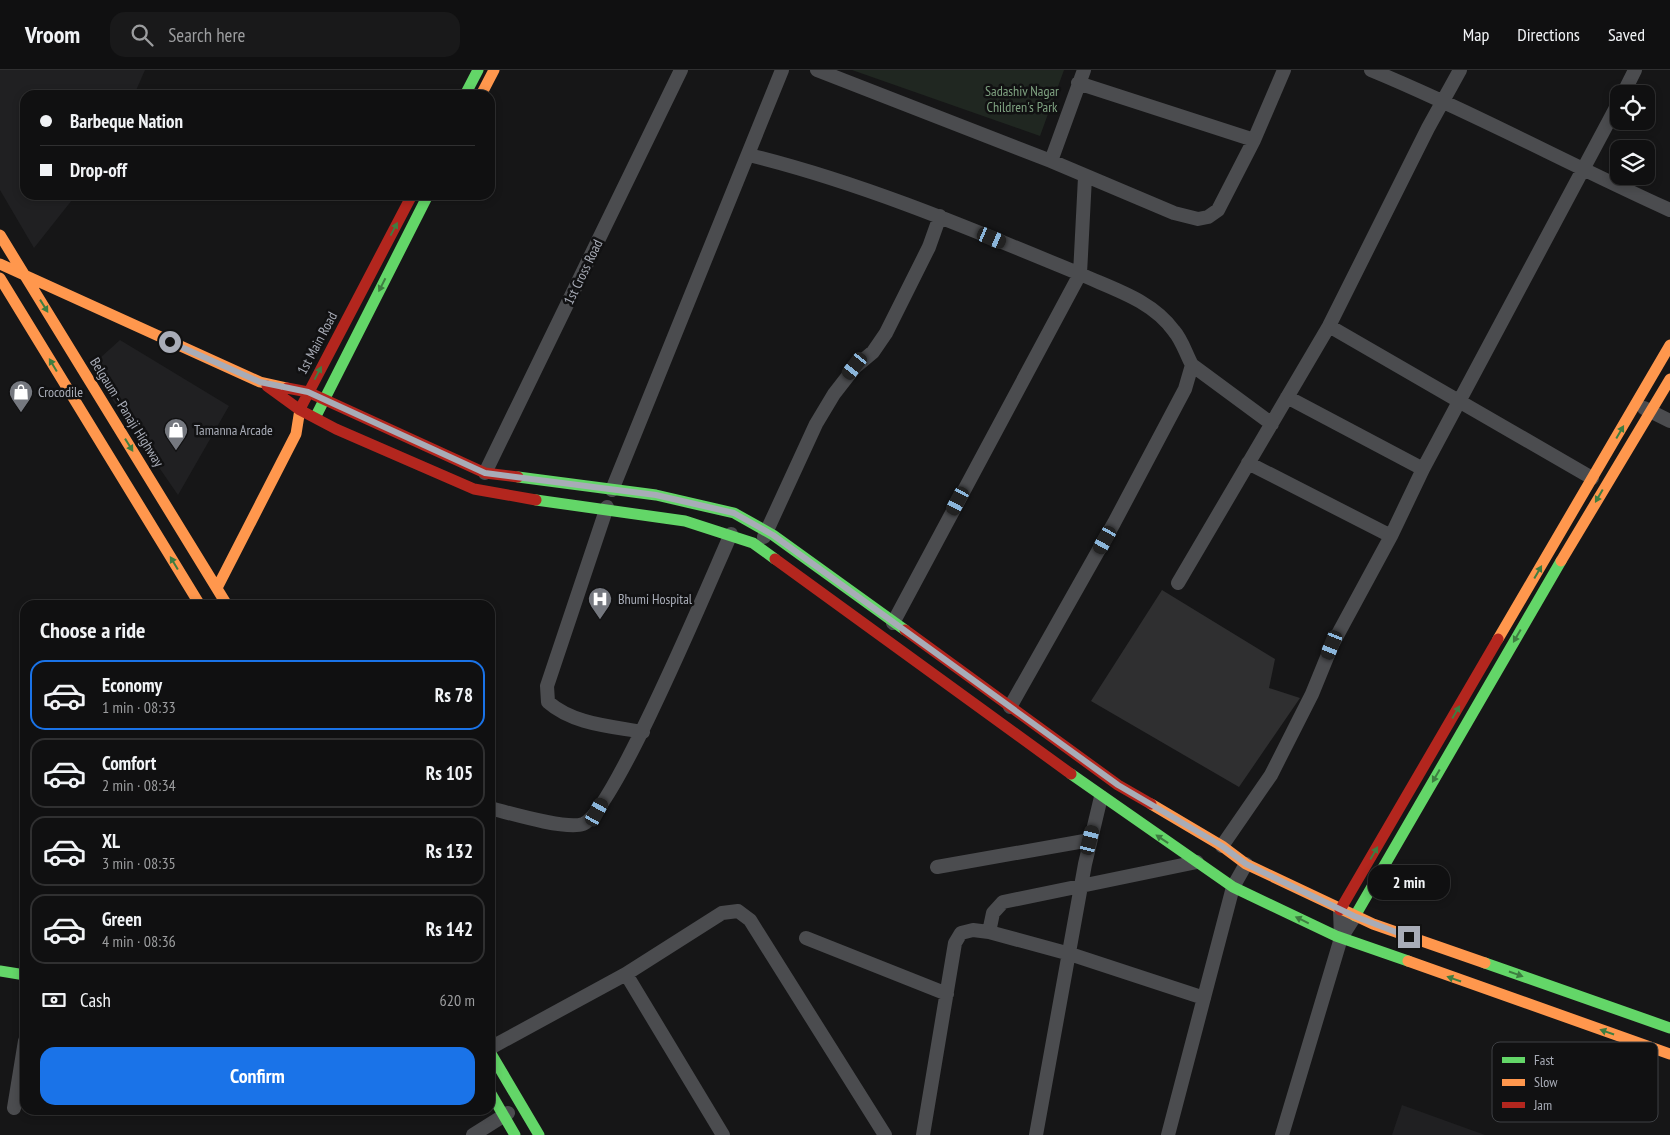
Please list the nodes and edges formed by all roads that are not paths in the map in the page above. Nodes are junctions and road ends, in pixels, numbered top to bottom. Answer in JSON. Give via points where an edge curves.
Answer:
{"nodes":[{"id":1,"x":478,"y":70,"type":"edge"},
{"id":2,"x":494,"y":70,"type":"edge"},
{"id":3,"x":681,"y":70,"type":"edge"},
{"id":4,"x":782,"y":70,"type":"edge"},
{"id":5,"x":817,"y":70,"type":"edge"},
{"id":6,"x":1084,"y":70,"type":"edge"},
{"id":7,"x":1284,"y":70,"type":"edge"},
{"id":8,"x":1371,"y":70,"type":"edge"},
{"id":9,"x":1460,"y":70,"type":"edge"},
{"id":10,"x":1635,"y":70,"type":"edge"},
{"id":11,"x":1078,"y":83,"type":"junction"},
{"id":12,"x":1628,"y":85,"type":"edge"},
{"id":13,"x":467,"y":90,"type":"edge"},
{"id":14,"x":484,"y":90,"type":"edge"},
{"id":15,"x":1443,"y":100,"type":"junction"},
{"id":16,"x":1610,"y":119,"type":"edge"},
{"id":17,"x":1254,"y":140,"type":"junction"},
{"id":18,"x":749,"y":155,"type":"junction"},
{"id":19,"x":1051,"y":161,"type":"junction"},
{"id":20,"x":1582,"y":170,"type":"junction"},
{"id":21,"x":1085,"y":177,"type":"junction"},
{"id":22,"x":409,"y":200,"type":"edge"},
{"id":23,"x":425,"y":200,"type":"edge"},
{"id":24,"x":1670,"y":210,"type":"edge"},
{"id":25,"x":940,"y":216,"type":"junction"},
{"id":26,"x":0,"y":235,"type":"edge"},
{"id":27,"x":0,"y":264,"type":"edge"},
{"id":28,"x":1080,"y":274,"type":"junction"},
{"id":29,"x":0,"y":278,"type":"edge"},
{"id":30,"x":26,"y":278,"type":"junction"},
{"id":31,"x":1329,"y":326,"type":"junction"},
{"id":32,"x":1670,"y":345,"type":"edge"},
{"id":33,"x":1192,"y":365,"type":"junction"},
{"id":34,"x":1670,"y":379,"type":"edge"},
{"id":35,"x":260,"y":382,"type":"junction"},
{"id":36,"x":308,"y":392,"type":"junction"},
{"id":37,"x":324,"y":398,"type":"junction"},
{"id":38,"x":1287,"y":398,"type":"junction"},
{"id":39,"x":1460,"y":400,"type":"junction"},
{"id":40,"x":1636,"y":403,"type":"junction"},
{"id":41,"x":300,"y":410,"type":"junction"},
{"id":42,"x":1651,"y":412,"type":"junction"},
{"id":43,"x":316,"y":418,"type":"junction"},
{"id":44,"x":1670,"y":421,"type":"edge"},
{"id":45,"x":1272,"y":424,"type":"junction"},
{"id":46,"x":296,"y":434,"type":"junction"},
{"id":47,"x":1248,"y":463,"type":"junction"},
{"id":48,"x":1423,"y":469,"type":"junction"},
{"id":49,"x":485,"y":473,"type":"junction"},
{"id":50,"x":1592,"y":478,"type":"junction"},
{"id":51,"x":612,"y":490,"type":"junction"},
{"id":52,"x":607,"y":507,"type":"junction"},
{"id":53,"x":767,"y":531,"type":"junction"},
{"id":54,"x":731,"y":534,"type":"junction"},
{"id":55,"x":1391,"y":536,"type":"junction"},
{"id":56,"x":758,"y":547,"type":"junction"},
{"id":57,"x":1178,"y":583,"type":"dead end"},
{"id":58,"x":218,"y":588,"type":"junction"},
{"id":59,"x":197,"y":600,"type":"edge"},
{"id":60,"x":224,"y":600,"type":"edge"},
{"id":61,"x":893,"y":623,"type":"junction"},
{"id":62,"x":1010,"y":707,"type":"junction"},
{"id":63,"x":643,"y":732,"type":"junction"},
{"id":64,"x":1101,"y":797,"type":"junction"},
{"id":65,"x":495,"y":809,"type":"edge"},
{"id":66,"x":1090,"y":840,"type":"junction"},
{"id":67,"x":1222,"y":846,"type":"junction"},
{"id":68,"x":1197,"y":862,"type":"junction"},
{"id":69,"x":1246,"y":864,"type":"junction"},
{"id":70,"x":937,"y":867,"type":"dead end"},
{"id":71,"x":1081,"y":886,"type":"junction"},
{"id":72,"x":1233,"y":887,"type":"junction"},
{"id":73,"x":1340,"y":910,"type":"junction"},
{"id":74,"x":1354,"y":916,"type":"junction"},
{"id":75,"x":989,"y":932,"type":"junction"},
{"id":76,"x":806,"y":938,"type":"dead end"},
{"id":77,"x":1341,"y":938,"type":"junction"},
{"id":78,"x":1070,"y":954,"type":"junction"},
{"id":79,"x":0,"y":971,"type":"edge"},
{"id":80,"x":20,"y":974,"type":"edge"},
{"id":81,"x":626,"y":974,"type":"junction"},
{"id":82,"x":0,"y":983,"type":"edge"},
{"id":83,"x":20,"y":985,"type":"edge"},
{"id":84,"x":947,"y":994,"type":"junction"},
{"id":85,"x":1204,"y":998,"type":"junction"},
{"id":86,"x":1670,"y":1028,"type":"edge"},
{"id":87,"x":1636,"y":1042,"type":"edge"},
{"id":88,"x":495,"y":1047,"type":"edge"},
{"id":89,"x":1658,"y":1050,"type":"edge"},
{"id":90,"x":1670,"y":1054,"type":"edge"},
{"id":91,"x":495,"y":1059,"type":"edge"},
{"id":92,"x":20,"y":1071,"type":"edge"},
{"id":93,"x":495,"y":1101,"type":"edge"},
{"id":94,"x":522,"y":1105,"type":"junction"},
{"id":95,"x":14,"y":1108,"type":"dead end"},
{"id":96,"x":504,"y":1116,"type":"junction"},
{"id":97,"x":883,"y":1134,"type":"edge"},
{"id":98,"x":473,"y":1135,"type":"edge"},
{"id":99,"x":515,"y":1135,"type":"edge"},
{"id":100,"x":539,"y":1135,"type":"edge"},
{"id":101,"x":723,"y":1135,"type":"edge"},
{"id":102,"x":923,"y":1135,"type":"edge"},
{"id":103,"x":1036,"y":1135,"type":"edge"},
{"id":104,"x":1168,"y":1135,"type":"edge"},
{"id":105,"x":1282,"y":1135,"type":"edge"}],
"edges":[{"from":1,"to":13,"type":"main road"},
{"from":2,"to":14,"type":"main road"},
{"from":3,"to":49,"type":"street","name":"1st Cross Road"},
{"from":4,"to":18,"type":"street"},
{"from":5,"to":19,"type":"street"},
{"from":6,"to":11,"type":"street"},
{"from":7,"to":17,"type":"street"},
{"from":8,"to":15,"type":"street"},
{"from":9,"to":15,"type":"street"},
{"from":10,"to":12,"type":"street"},
{"from":11,"to":17,"type":"street"},
{"from":11,"to":19,"type":"street"},
{"from":15,"to":20,"type":"street"},
{"from":15,"to":31,"type":"street"},
{"from":16,"to":20,"type":"street"},
{"from":17,"to":21,"type":"street","via":[[1218,210],[1208,217],[1198,219],[1174,213]]},
{"from":18,"to":25,"type":"street","via":[[806,169]]},
{"from":18,"to":51,"type":"street"},
{"from":19,"to":21,"type":"street"},
{"from":20,"to":24,"type":"street"},
{"from":20,"to":39,"type":"street"},
{"from":21,"to":28,"type":"street"},
{"from":36,"to":22,"type":"main road","name":"1st Main Road","one_way":true},
{"from":23,"to":37,"type":"main road","one_way":true},
{"from":25,"to":28,"type":"street"},
{"from":25,"to":53,"type":"street","via":[[929,247],[886,333],[834,394],[816,424]]},
{"from":26,"to":30,"type":"main road","name":"Belgaum - Panaji Highway"},
{"from":27,"to":30,"type":"main road"},
{"from":28,"to":33,"type":"street","via":[[1147,304],[1176,332]]},
{"from":28,"to":61,"type":"street"},
{"from":59,"to":29,"type":"main road","one_way":true},
{"from":30,"to":35,"type":"main road"},
{"from":30,"to":58,"type":"main road","name":"Belgaum - Panaji Highway","one_way":true},
{"from":31,"to":38,"type":"street"},
{"from":31,"to":39,"type":"street"},
{"from":32,"to":40,"type":"main road"},
{"from":33,"to":45,"type":"street"},
{"from":33,"to":62,"type":"street","via":[[1185,389],[1123,506]]},
{"from":34,"to":42,"type":"main road"},
{"from":35,"to":36,"type":"main road"},
{"from":35,"to":41,"type":"main road"},
{"from":36,"to":37,"type":"main road"},
{"from":36,"to":41,"type":"main road","name":"1st Main Road"},
{"from":37,"to":43,"type":"main road"},
{"from":37,"to":49,"type":"main road"},
{"from":38,"to":45,"type":"street"},
{"from":38,"to":48,"type":"street"},
{"from":39,"to":48,"type":"street"},
{"from":39,"to":50,"type":"street"},
{"from":40,"to":42,"type":"street"},
{"from":50,"to":40,"type":"main road","one_way":true},
{"from":41,"to":43,"type":"main road"},
{"from":41,"to":46,"type":"main road","name":"1st Main Road"},
{"from":42,"to":44,"type":"street"},
{"from":42,"to":74,"type":"main road","one_way":true,"via":[[1605,485]]},
{"from":43,"to":46,"type":"main road"},
{"from":43,"to":52,"type":"main road","via":[[474,489]]},
{"from":45,"to":47,"type":"street"},
{"from":46,"to":58,"type":"main road","name":"1st Main Road"},
{"from":47,"to":55,"type":"street"},
{"from":47,"to":57,"type":"street"},
{"from":48,"to":55,"type":"street"},
{"from":49,"to":51,"type":"main road"},
{"from":73,"to":50,"type":"main road","one_way":true},
{"from":51,"to":53,"type":"main road","via":[[656,495],[723,510]]},
{"from":52,"to":54,"type":"main road","via":[[709,526]]},
{"from":52,"to":63,"type":"street","via":[[547,686],[548,702],[560,712],[576,718]]},
{"from":53,"to":56,"type":"street"},
{"from":53,"to":61,"type":"main road"},
{"from":54,"to":56,"type":"main road"},
{"from":54,"to":63,"type":"street"},
{"from":55,"to":67,"type":"street","via":[[1332,645],[1312,694],[1271,775]]},
{"from":56,"to":64,"type":"main road"},
{"from":58,"to":60,"type":"main road","name":"Belgaum - Panaji Highway"},
{"from":61,"to":62,"type":"main road"},
{"from":62,"to":67,"type":"main road","via":[[1118,785]]},
{"from":63,"to":65,"type":"street","via":[[597,812],[584,824],[547,822]]},
{"from":64,"to":66,"type":"street"},
{"from":68,"to":64,"type":"main road","one_way":true},
{"from":66,"to":70,"type":"street"},
{"from":66,"to":71,"type":"street"},
{"from":67,"to":69,"type":"main road"},
{"from":68,"to":71,"type":"street"},
{"from":68,"to":72,"type":"main road"},
{"from":69,"to":72,"type":"street"},
{"from":69,"to":73,"type":"main road"},
{"from":71,"to":75,"type":"street","via":[[1003,902],[993,913]]},
{"from":71,"to":78,"type":"street"},
{"from":77,"to":72,"type":"main road","one_way":true},
{"from":72,"to":85,"type":"street"},
{"from":73,"to":74,"type":"main road"},
{"from":73,"to":77,"type":"street"},
{"from":74,"to":77,"type":"street"},
{"from":74,"to":86,"type":"main road","one_way":true},
{"from":75,"to":78,"type":"street"},
{"from":75,"to":84,"type":"street","via":[[973,930],[962,933],[955,943]]},
{"from":76,"to":84,"type":"street"},
{"from":87,"to":77,"type":"main road","one_way":true},
{"from":77,"to":105,"type":"street"},
{"from":78,"to":85,"type":"street"},
{"from":78,"to":103,"type":"street"},
{"from":79,"to":80,"type":"main road"},
{"from":81,"to":88,"type":"street"},
{"from":81,"to":97,"type":"street","via":[[722,913],[738,911],[750,920]]},
{"from":81,"to":101,"type":"street"},
{"from":82,"to":83,"type":"main road"},
{"from":84,"to":102,"type":"street"},
{"from":85,"to":104,"type":"street"},
{"from":90,"to":89,"type":"main road","one_way":true},
{"from":91,"to":94,"type":"main road"},
{"from":92,"to":95,"type":"street"},
{"from":93,"to":96,"type":"main road"},
{"from":94,"to":96,"type":"street"},
{"from":94,"to":100,"type":"main road"},
{"from":96,"to":98,"type":"street"},
{"from":96,"to":99,"type":"main road"}]}
